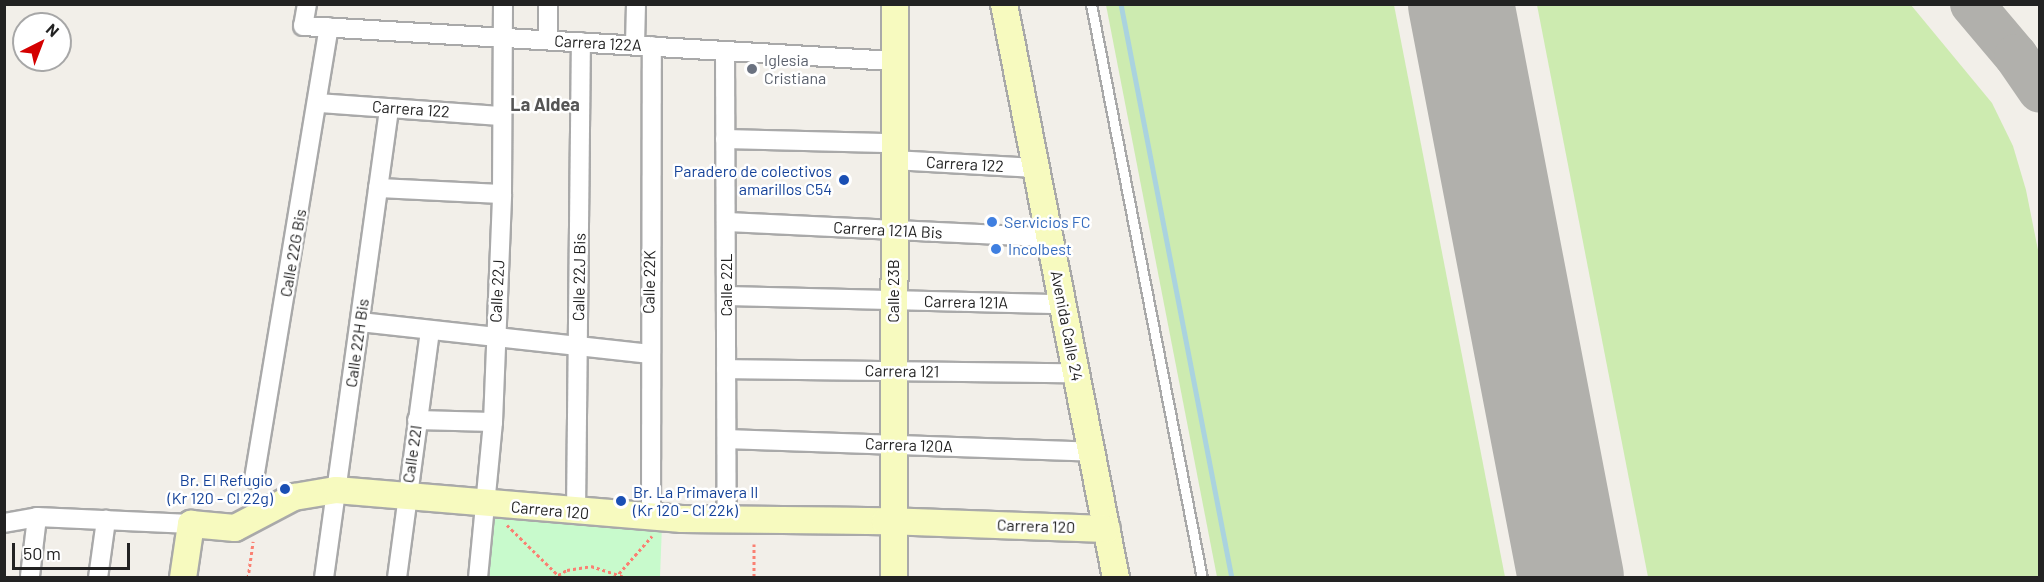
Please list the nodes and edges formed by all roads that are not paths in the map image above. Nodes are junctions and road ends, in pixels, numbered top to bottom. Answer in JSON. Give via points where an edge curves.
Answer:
{"nodes":[{"id":1,"x":307,"y":4,"type":"edge"},
{"id":2,"x":503,"y":4,"type":"edge"},
{"id":3,"x":548,"y":4,"type":"edge"},
{"id":4,"x":636,"y":4,"type":"edge"},
{"id":5,"x":896,"y":4,"type":"edge"},
{"id":6,"x":1004,"y":4,"type":"edge"},
{"id":7,"x":1091,"y":4,"type":"edge"},
{"id":8,"x":329,"y":27,"type":"junction"},
{"id":9,"x":503,"y":38,"type":"junction"},
{"id":10,"x":548,"y":40,"type":"junction"},
{"id":11,"x":581,"y":42,"type":"junction"},
{"id":12,"x":644,"y":46,"type":"junction"},
{"id":13,"x":725,"y":51,"type":"junction"},
{"id":14,"x":894,"y":61,"type":"junction"},
{"id":15,"x":319,"y":103,"type":"junction"},
{"id":16,"x":389,"y":108,"type":"junction"},
{"id":17,"x":502,"y":116,"type":"junction"},
{"id":18,"x":725,"y":139,"type":"junction"},
{"id":19,"x":894,"y":151,"type":"junction"},
{"id":20,"x":1036,"y":168,"type":"junction"},
{"id":21,"x":378,"y":188,"type":"junction"},
{"id":22,"x":502,"y":194,"type":"junction"},
{"id":23,"x":726,"y":222,"type":"junction"},
{"id":24,"x":893,"y":230,"type":"junction"},
{"id":25,"x":1050,"y":237,"type":"junction"},
{"id":26,"x":726,"y":296,"type":"junction"},
{"id":27,"x":893,"y":300,"type":"junction"},
{"id":28,"x":1063,"y":304,"type":"junction"},
{"id":29,"x":360,"y":322,"type":"junction"},
{"id":30,"x":430,"y":330,"type":"junction"},
{"id":31,"x":495,"y":337,"type":"junction"},
{"id":32,"x":578,"y":346,"type":"junction"},
{"id":33,"x":648,"y":354,"type":"junction"},
{"id":34,"x":726,"y":369,"type":"junction"},
{"id":35,"x":893,"y":371,"type":"junction"},
{"id":36,"x":1077,"y":373,"type":"junction"},
{"id":37,"x":417,"y":420,"type":"junction"},
{"id":38,"x":493,"y":422,"type":"junction"},
{"id":39,"x":727,"y":439,"type":"junction"},
{"id":40,"x":892,"y":445,"type":"junction"},
{"id":41,"x":1092,"y":452,"type":"junction"},
{"id":42,"x":254,"y":479,"type":"dead end"},
{"id":43,"x":336,"y":490,"type":"junction"},
{"id":44,"x":406,"y":496,"type":"junction"},
{"id":45,"x":484,"y":503,"type":"junction"},
{"id":46,"x":576,"y":512,"type":"junction"},
{"id":47,"x":37,"y":517,"type":"junction"},
{"id":48,"x":659,"y":518,"type":"junction"},
{"id":49,"x":106,"y":520,"type":"junction"},
{"id":50,"x":727,"y":520,"type":"junction"},
{"id":51,"x":892,"y":521,"type":"junction"},
{"id":52,"x":4,"y":523,"type":"edge"},
{"id":53,"x":191,"y":524,"type":"junction"},
{"id":54,"x":1107,"y":529,"type":"junction"},
{"id":55,"x":30,"y":576,"type":"dead end"},
{"id":56,"x":98,"y":578,"type":"edge"},
{"id":57,"x":183,"y":578,"type":"edge"},
{"id":58,"x":324,"y":578,"type":"edge"},
{"id":59,"x":397,"y":578,"type":"edge"},
{"id":60,"x":478,"y":578,"type":"edge"},
{"id":61,"x":894,"y":578,"type":"edge"},
{"id":62,"x":1116,"y":578,"type":"edge"},
{"id":63,"x":1202,"y":578,"type":"edge"}],
"edges":[{"from":1,"to":8,"type":"street","name":"Carrera 122A","via":[[303,26]]},
{"from":2,"to":9,"type":"street","name":"Calle 22J"},
{"from":3,"to":10,"type":"street"},
{"from":4,"to":12,"type":"street","name":"Calle 22K"},
{"from":5,"to":14,"type":"street","name":"Calle 23B"},
{"from":6,"to":20,"type":"street","name":"Avenida Calle 24"},
{"from":7,"to":63,"type":"lane"},
{"from":8,"to":9,"type":"street","name":"Carrera 122A"},
{"from":8,"to":15,"type":"street","name":"Calle 22G Bis"},
{"from":9,"to":10,"type":"street","name":"Carrera 122A"},
{"from":9,"to":17,"type":"street","name":"Calle 22J"},
{"from":10,"to":11,"type":"street","name":"Carrera 122A"},
{"from":11,"to":12,"type":"street","name":"Carrera 122A"},
{"from":11,"to":32,"type":"street","name":"Calle 22J Bis"},
{"from":12,"to":13,"type":"street","name":"Carrera 122A"},
{"from":12,"to":33,"type":"street","name":"Calle 22K"},
{"from":13,"to":14,"type":"street","name":"Carrera 122A"},
{"from":13,"to":18,"type":"street","name":"Calle 22L"},
{"from":14,"to":19,"type":"street","name":"Calle 23B"},
{"from":15,"to":16,"type":"street","name":"Carrera 122"},
{"from":15,"to":42,"type":"street","name":"Calle 22G Bis"},
{"from":16,"to":17,"type":"street","name":"Carrera 122"},
{"from":16,"to":21,"type":"street","name":"Calle 22H Bis"},
{"from":17,"to":22,"type":"street","name":"Calle 22J"},
{"from":18,"to":19,"type":"street","name":"Carrera 122"},
{"from":18,"to":23,"type":"street","name":"Calle 22L"},
{"from":19,"to":20,"type":"street","name":"Carrera 122"},
{"from":19,"to":24,"type":"street","name":"Calle 23B"},
{"from":20,"to":25,"type":"street","name":"Avenida Calle 24"},
{"from":21,"to":22,"type":"street"},
{"from":21,"to":29,"type":"street","name":"Calle 22H Bis"},
{"from":22,"to":31,"type":"street","name":"Calle 22J"},
{"from":23,"to":24,"type":"street","name":"Carrera 121A Bis"},
{"from":23,"to":26,"type":"street","name":"Calle 22L"},
{"from":24,"to":25,"type":"street","name":"Carrera 121A Bis"},
{"from":24,"to":27,"type":"street","name":"Calle 23B"},
{"from":25,"to":28,"type":"street","name":"Avenida Calle 24"},
{"from":26,"to":27,"type":"street","name":"Carrera 121A"},
{"from":26,"to":34,"type":"street","name":"Calle 22L"},
{"from":27,"to":28,"type":"street","name":"Carrera 121A"},
{"from":27,"to":35,"type":"street","name":"Calle 23B"},
{"from":28,"to":36,"type":"street","name":"Avenida Calle 24"},
{"from":29,"to":30,"type":"street"},
{"from":29,"to":43,"type":"street","name":"Calle 22H Bis"},
{"from":30,"to":31,"type":"street"},
{"from":30,"to":37,"type":"street","name":"Calle 22I"},
{"from":31,"to":32,"type":"street"},
{"from":31,"to":38,"type":"street","name":"Calle 22J"},
{"from":32,"to":33,"type":"street"},
{"from":32,"to":46,"type":"street","name":"Calle 22J Bis"},
{"from":33,"to":48,"type":"street","name":"Calle 22K"},
{"from":34,"to":35,"type":"street","name":"Carrera 121"},
{"from":34,"to":39,"type":"street","name":"Calle 22L"},
{"from":35,"to":36,"type":"street","name":"Carrera 121"},
{"from":35,"to":40,"type":"street","name":"Calle 23B"},
{"from":36,"to":41,"type":"street","name":"Avenida Calle 24"},
{"from":37,"to":38,"type":"street"},
{"from":37,"to":44,"type":"street","name":"Calle 22I"},
{"from":38,"to":45,"type":"street","name":"Calle 22J"},
{"from":39,"to":40,"type":"street","name":"Carrera 120A"},
{"from":39,"to":50,"type":"street","name":"Calle 22L"},
{"from":40,"to":41,"type":"street","name":"Carrera 120A"},
{"from":40,"to":51,"type":"street","name":"Calle 23B"},
{"from":41,"to":54,"type":"street","name":"Avenida Calle 24"},
{"from":43,"to":44,"type":"street","name":"Carrera 120"},
{"from":43,"to":53,"type":"street","name":"Carrera 120","via":[[294,497],[256,519],[219,529]]},
{"from":43,"to":58,"type":"street","name":"Calle 22H Bis"},
{"from":44,"to":45,"type":"street","name":"Carrera 120"},
{"from":44,"to":59,"type":"street","name":"Calle 22I"},
{"from":45,"to":46,"type":"street","name":"Carrera 120"},
{"from":45,"to":60,"type":"street","name":"Calle 22J"},
{"from":46,"to":48,"type":"street","name":"Carrera 120"},
{"from":47,"to":49,"type":"street","name":"Carrera 120"},
{"from":47,"to":52,"type":"street","name":"Carrera 120"},
{"from":47,"to":55,"type":"street"},
{"from":48,"to":50,"type":"street","name":"Carrera 120"},
{"from":49,"to":53,"type":"street","name":"Carrera 120"},
{"from":49,"to":56,"type":"street"},
{"from":50,"to":51,"type":"street","name":"Carrera 120"},
{"from":51,"to":54,"type":"street","name":"Carrera 120"},
{"from":51,"to":61,"type":"street","name":"Calle 23B"},
{"from":53,"to":57,"type":"street"},
{"from":54,"to":62,"type":"street","name":"Avenida Calle 24"}]}
